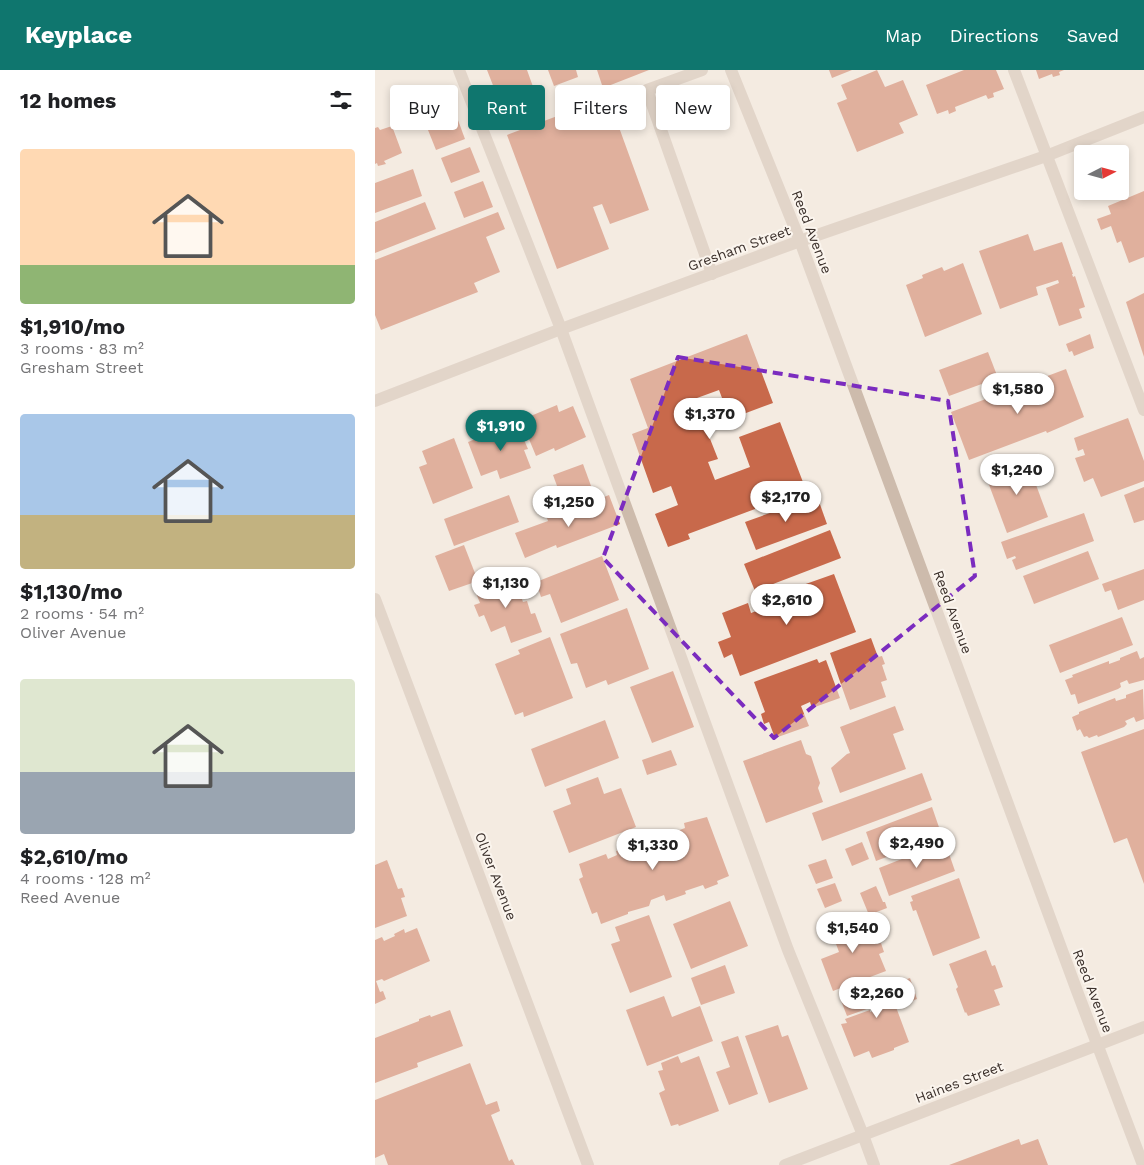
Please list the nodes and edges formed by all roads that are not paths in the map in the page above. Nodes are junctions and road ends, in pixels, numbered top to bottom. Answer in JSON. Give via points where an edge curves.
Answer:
{"nodes":[{"id":1,"x":459,"y":70,"type":"edge"},
{"id":2,"x":702,"y":70,"type":"edge"},
{"id":3,"x":731,"y":70,"type":"edge"},
{"id":4,"x":1014,"y":70,"type":"edge"},
{"id":5,"x":1144,"y":117,"type":"edge"},
{"id":6,"x":1046,"y":156,"type":"junction"},
{"id":7,"x":800,"y":241,"type":"junction"},
{"id":8,"x":712,"y":274,"type":"junction"},
{"id":9,"x":561,"y":329,"type":"junction"},
{"id":10,"x":375,"y":401,"type":"edge"},
{"id":11,"x":1144,"y":410,"type":"edge"},
{"id":12,"x":375,"y":598,"type":"edge"},
{"id":13,"x":1144,"y":1028,"type":"edge"},
{"id":14,"x":1098,"y":1045,"type":"junction"},
{"id":15,"x":863,"y":1134,"type":"junction"},
{"id":16,"x":588,"y":1165,"type":"edge"},
{"id":17,"x":785,"y":1165,"type":"edge"},
{"id":18,"x":874,"y":1165,"type":"edge"},
{"id":19,"x":1143,"y":1165,"type":"edge"}],
"edges":[{"from":1,"to":9,"type":"street"},
{"from":2,"to":8,"type":"street","via":[[647,90]]},
{"from":3,"to":7,"type":"street","name":"Reed Avenue"},
{"from":4,"to":6,"type":"street"},
{"from":5,"to":6,"type":"street","name":"Gresham Street"},
{"from":6,"to":7,"type":"street","name":"Gresham Street"},
{"from":6,"to":11,"type":"street"},
{"from":7,"to":8,"type":"street","name":"Gresham Street"},
{"from":7,"to":14,"type":"street","name":"Reed Avenue"},
{"from":8,"to":9,"type":"street","name":"Gresham Street"},
{"from":9,"to":10,"type":"street","name":"Gresham Street"},
{"from":9,"to":15,"type":"street","via":[[788,950]]},
{"from":12,"to":16,"type":"street","name":"Oliver Avenue"},
{"from":13,"to":14,"type":"street","name":"Haines Street"},
{"from":14,"to":15,"type":"street","name":"Haines Street"},
{"from":14,"to":19,"type":"street","name":"Reed Avenue"},
{"from":15,"to":17,"type":"street","name":"Haines Street"},
{"from":15,"to":18,"type":"street"}]}
